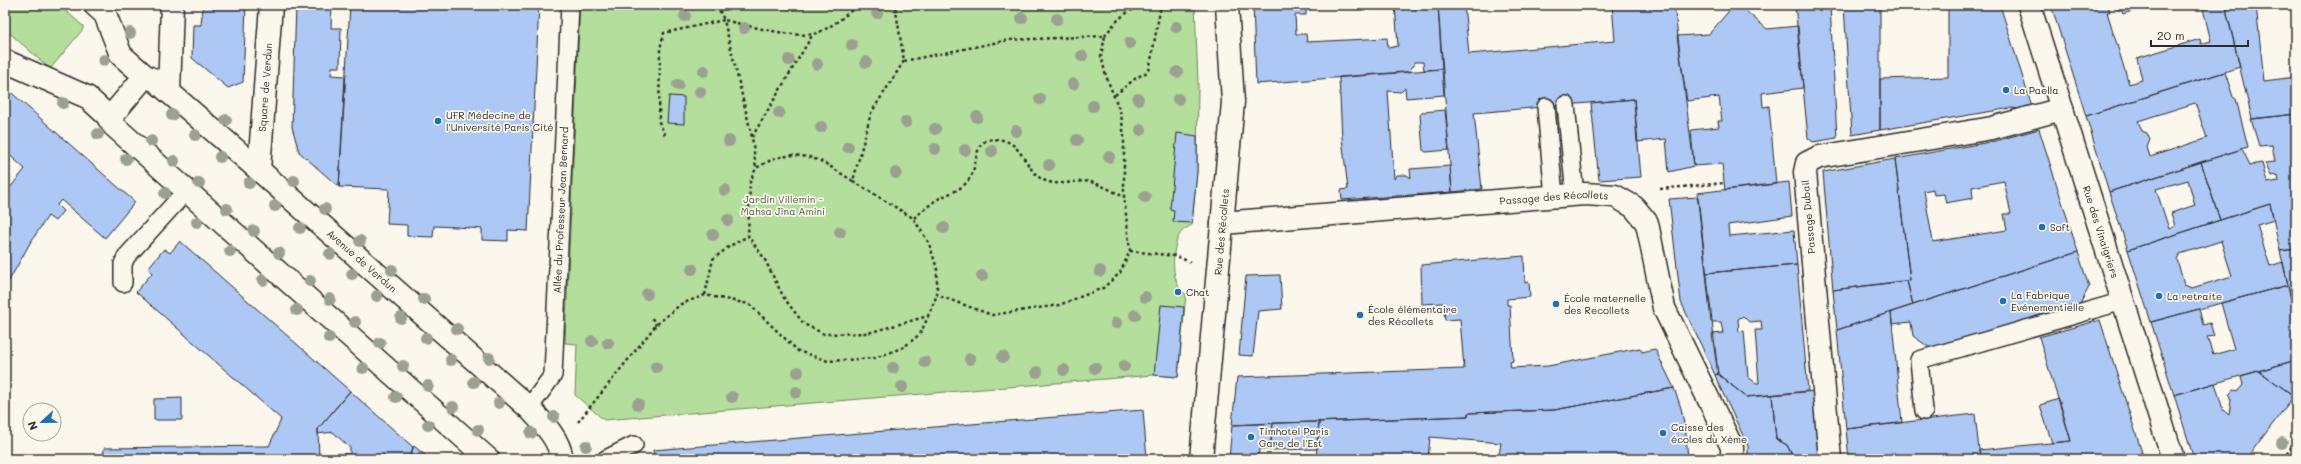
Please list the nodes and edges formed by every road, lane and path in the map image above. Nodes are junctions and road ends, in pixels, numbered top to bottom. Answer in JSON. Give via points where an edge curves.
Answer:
{"nodes":[{"id":1,"x":95,"y":5,"type":"edge"},
{"id":2,"x":172,"y":5,"type":"edge"},
{"id":3,"x":271,"y":5,"type":"edge"},
{"id":4,"x":570,"y":5,"type":"edge"},
{"id":5,"x":717,"y":5,"type":"edge"},
{"id":6,"x":858,"y":5,"type":"edge"},
{"id":7,"x":895,"y":5,"type":"edge"},
{"id":8,"x":1147,"y":5,"type":"edge"},
{"id":9,"x":1161,"y":5,"type":"edge"},
{"id":10,"x":1227,"y":5,"type":"edge"},
{"id":11,"x":2029,"y":5,"type":"edge"},
{"id":12,"x":724,"y":20,"type":"junction"},
{"id":13,"x":813,"y":34,"type":"junction"},
{"id":14,"x":1105,"y":36,"type":"junction"},
{"id":15,"x":5,"y":61,"type":"edge"},
{"id":16,"x":904,"y":61,"type":"junction"},
{"id":17,"x":145,"y":76,"type":"junction"},
{"id":18,"x":169,"y":92,"type":"junction"},
{"id":19,"x":1115,"y":95,"type":"junction"},
{"id":20,"x":1566,"y":105,"type":"dead end"},
{"id":21,"x":1546,"y":107,"type":"dead end"},
{"id":22,"x":2062,"y":109,"type":"junction"},
{"id":23,"x":110,"y":118,"type":"junction"},
{"id":24,"x":665,"y":135,"type":"dead end"},
{"id":25,"x":752,"y":137,"type":"junction"},
{"id":26,"x":756,"y":168,"type":"junction"},
{"id":27,"x":259,"y":170,"type":"junction"},
{"id":28,"x":853,"y":181,"type":"junction"},
{"id":29,"x":1724,"y":183,"type":"dead end"},
{"id":30,"x":1660,"y":189,"type":"dead end"},
{"id":31,"x":186,"y":191,"type":"junction"},
{"id":32,"x":1565,"y":196,"type":"junction"},
{"id":33,"x":1124,"y":197,"type":"junction"},
{"id":34,"x":914,"y":218,"type":"junction"},
{"id":35,"x":1222,"y":223,"type":"junction"},
{"id":36,"x":748,"y":236,"type":"junction"},
{"id":37,"x":1130,"y":252,"type":"junction"},
{"id":38,"x":1193,"y":264,"type":"dead end"},
{"id":39,"x":122,"y":283,"type":"dead end"},
{"id":40,"x":938,"y":294,"type":"junction"},
{"id":41,"x":705,"y":295,"type":"junction"},
{"id":42,"x":2123,"y":302,"type":"junction"},
{"id":43,"x":928,"y":316,"type":"junction"},
{"id":44,"x":652,"y":318,"type":"dead end"},
{"id":45,"x":656,"y":325,"type":"junction"},
{"id":46,"x":529,"y":408,"type":"junction"},
{"id":47,"x":1924,"y":411,"type":"dead end"},
{"id":48,"x":2296,"y":441,"type":"edge"},
{"id":49,"x":634,"y":445,"type":"dead end"},
{"id":50,"x":560,"y":453,"type":"edge"},
{"id":51,"x":488,"y":459,"type":"edge"},
{"id":52,"x":606,"y":459,"type":"edge"},
{"id":53,"x":1201,"y":459,"type":"edge"},
{"id":54,"x":1732,"y":459,"type":"edge"},
{"id":55,"x":1830,"y":459,"type":"edge"},
{"id":56,"x":2173,"y":459,"type":"edge"},
{"id":57,"x":2283,"y":459,"type":"edge"}],
"edges":[{"from":1,"to":17,"type":"street","name":"Avenue de Verdun","via":[[105,14],[121,55]]},
{"from":2,"to":18,"type":"street"},
{"from":3,"to":27,"type":"street","name":"Square de Verdun"},
{"from":4,"to":46,"type":"lane","name":"Allée du Professeur Jean Bernard","via":[[553,375]]},
{"from":5,"to":12,"type":"path"},
{"from":6,"to":13,"type":"path"},
{"from":7,"to":16,"type":"path"},
{"from":8,"to":14,"type":"path","via":[[1114,22]]},
{"from":9,"to":19,"type":"path","via":[[1149,71]]},
{"from":10,"to":35,"type":"street","name":"Rue des Récollets","via":[[1233,102]]},
{"from":11,"to":22,"type":"street","name":"Rue des Vinaigriers"},
{"from":12,"to":13,"type":"path","via":[[781,32]]},
{"from":12,"to":24,"type":"path","via":[[664,33],[660,49],[659,122]]},
{"from":12,"to":25,"type":"path"},
{"from":13,"to":25,"type":"path"},
{"from":14,"to":16,"type":"path","via":[[1009,40]]},
{"from":14,"to":19,"type":"path","via":[[1101,56],[1106,76]]},
{"from":15,"to":23,"type":"street","via":[[87,97]]},
{"from":16,"to":28,"type":"path","via":[[871,114]]},
{"from":17,"to":18,"type":"street","name":"Avenue de Verdun","via":[[155,80]]},
{"from":17,"to":23,"type":"street"},
{"from":18,"to":27,"type":"street","name":"Avenue de Verdun"},
{"from":19,"to":33,"type":"path","via":[[1124,136]]},
{"from":20,"to":32,"type":"lane"},
{"from":21,"to":32,"type":"lane"},
{"from":22,"to":42,"type":"street","name":"Rue des Vinaigriers"},
{"from":22,"to":55,"type":"street","name":"Passage Dubail","via":[[1992,128],[1819,157],[1807,163],[1805,172]]},
{"from":23,"to":31,"type":"street","via":[[114,126]]},
{"from":25,"to":26,"type":"path"},
{"from":26,"to":28,"type":"path","via":[[775,158],[809,156]]},
{"from":26,"to":36,"type":"path","via":[[750,182]]},
{"from":27,"to":46,"type":"street","name":"Avenue de Verdun"},
{"from":28,"to":34,"type":"path"},
{"from":29,"to":30,"type":"path"},
{"from":31,"to":39,"type":"lane","via":[[126,258],[123,264]]},
{"from":31,"to":51,"type":"street"},
{"from":32,"to":35,"type":"street","name":"Passage des Récollets"},
{"from":32,"to":54,"type":"street","name":"Passage des Récollets","via":[[1615,196],[1634,207],[1647,223],[1664,308],[1732,447]]},
{"from":33,"to":34,"type":"path","via":[[1090,182],[1058,184],[1044,180],[1033,172],[1012,144],[993,139],[978,149],[976,167],[970,179],[953,194],[936,200]]},
{"from":33,"to":37,"type":"path"},
{"from":34,"to":40,"type":"path","via":[[930,243],[937,269]]},
{"from":35,"to":53,"type":"street","name":"Rue des Récollets"},
{"from":36,"to":41,"type":"path","via":[[713,259]]},
{"from":36,"to":43,"type":"path","via":[[764,258],[788,303],[804,324],[824,334],[868,333]]},
{"from":37,"to":38,"type":"path","via":[[1176,256]]},
{"from":37,"to":40,"type":"path","via":[[1120,273],[1103,288],[1059,305],[992,315]]},
{"from":40,"to":43,"type":"path"},
{"from":41,"to":43,"type":"path","via":[[749,304],[798,351],[828,361],[875,358],[904,347],[920,334]]},
{"from":41,"to":45,"type":"path","via":[[681,304]]},
{"from":42,"to":47,"type":"lane","via":[[1918,360]]},
{"from":42,"to":56,"type":"street","name":"Rue des Vinaigriers"},
{"from":44,"to":45,"type":"path"},
{"from":45,"to":50,"type":"path"},
{"from":46,"to":50,"type":"street","name":"Avenue de Verdun","via":[[550,430]]},
{"from":48,"to":57,"type":"path"},
{"from":49,"to":52,"type":"lane"}]}
